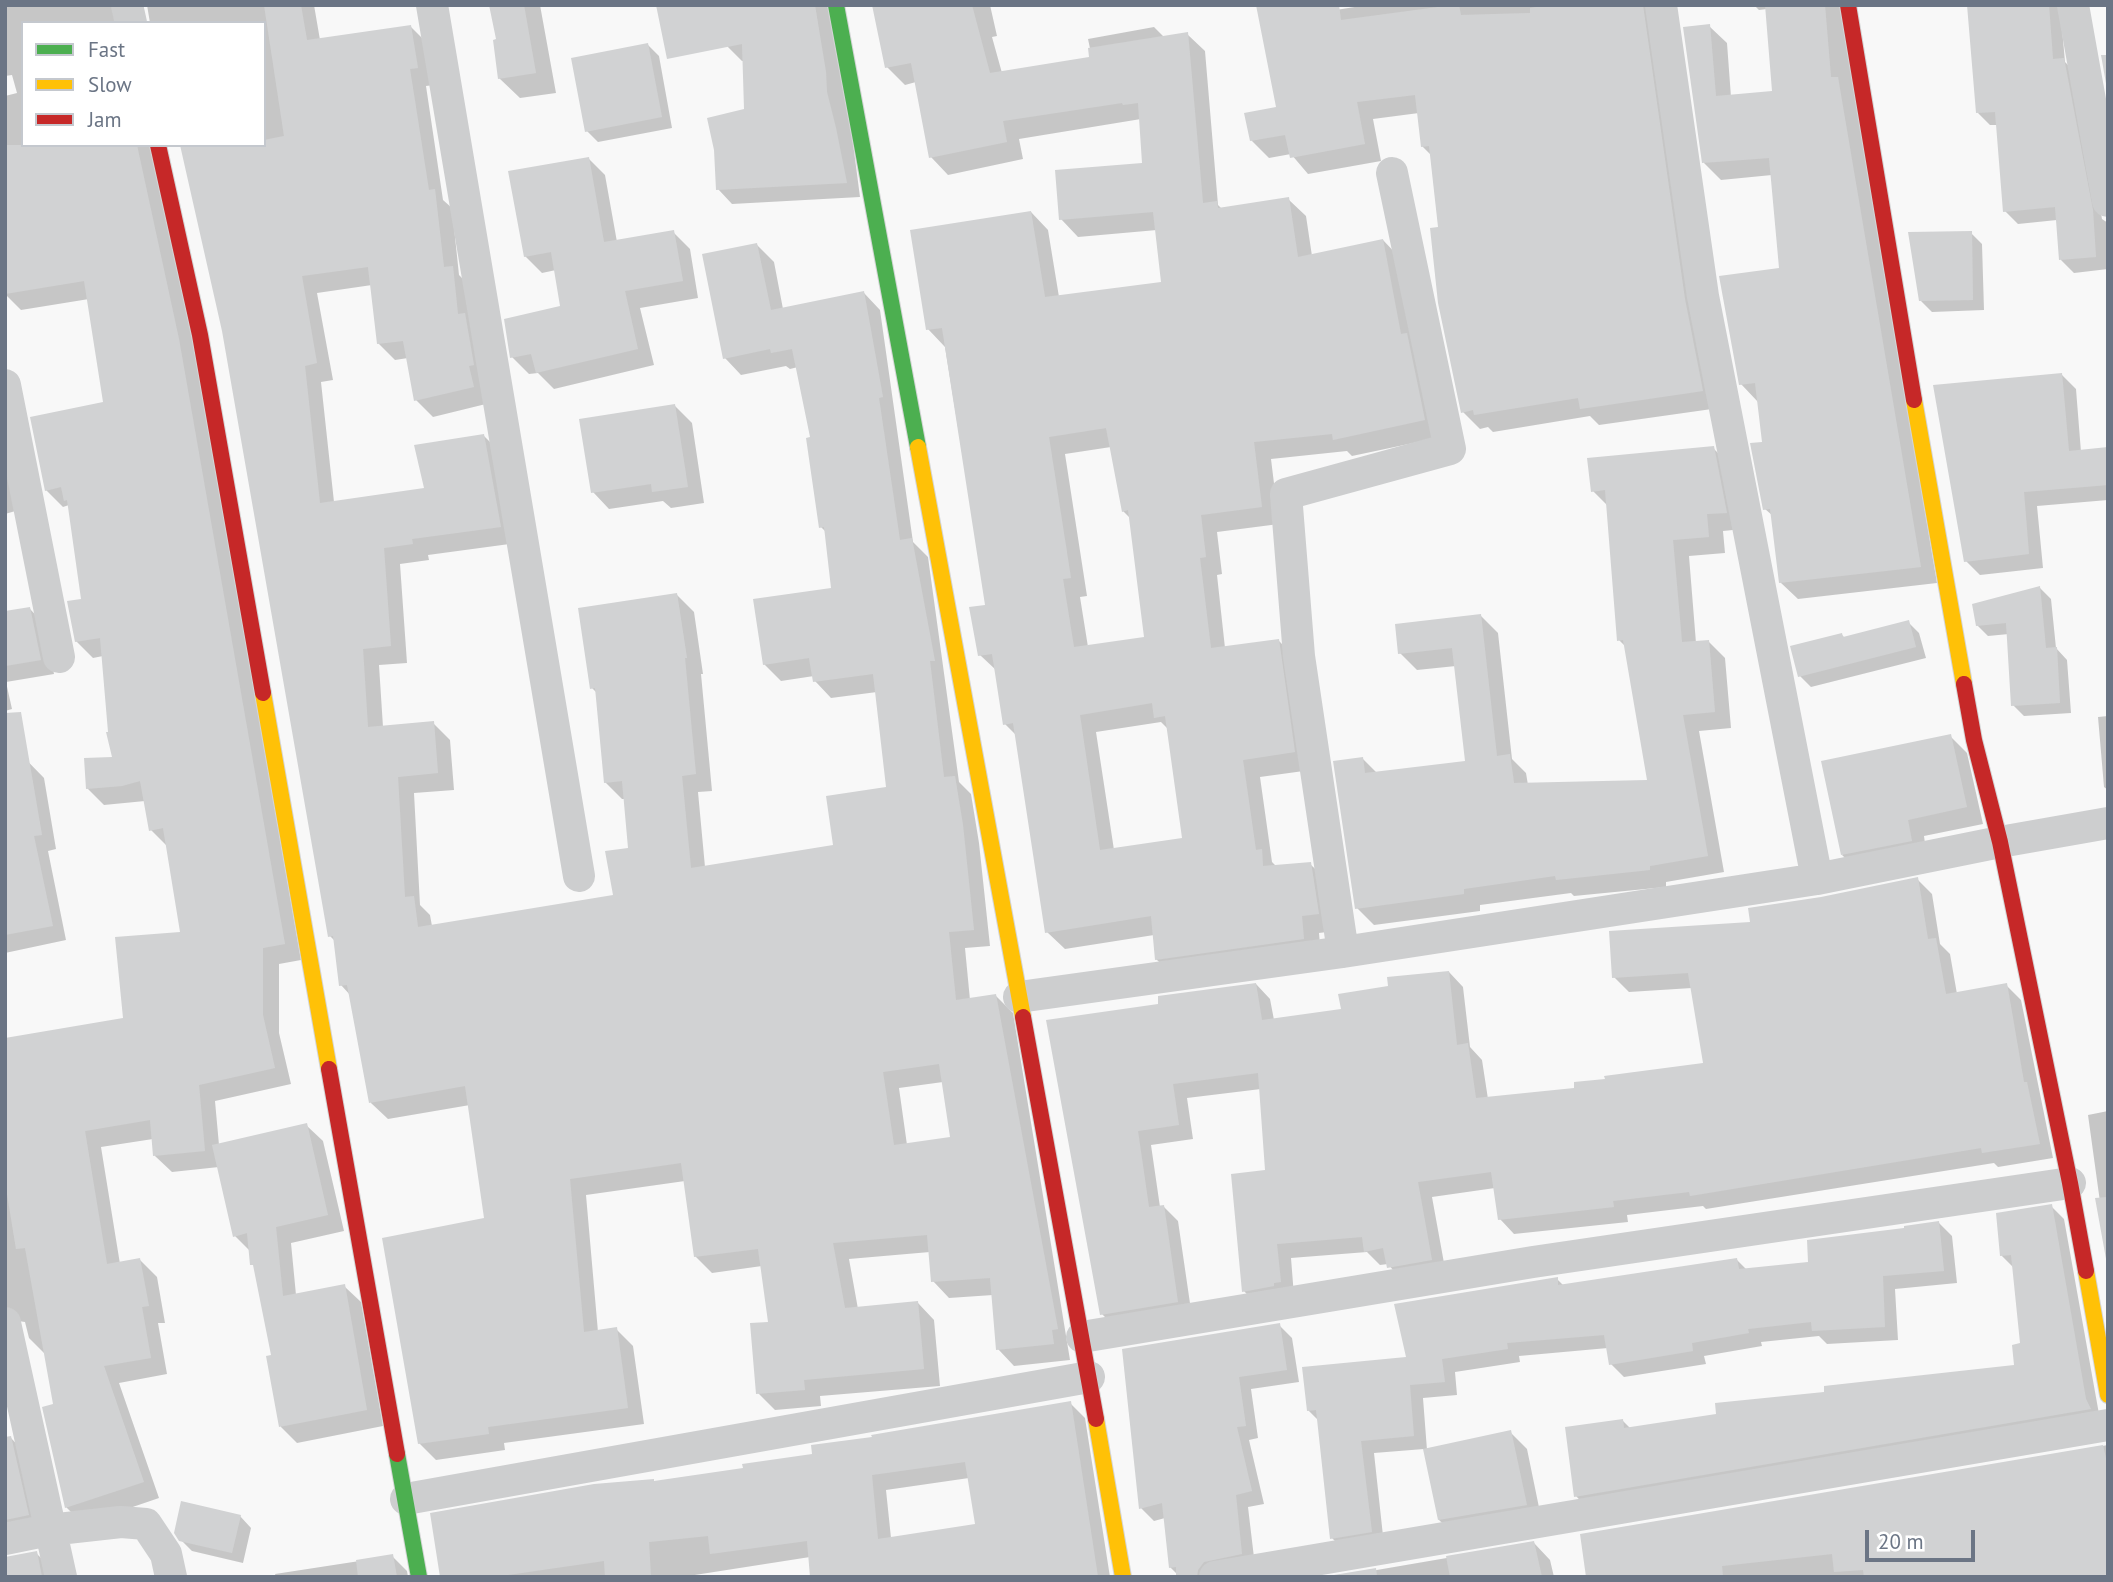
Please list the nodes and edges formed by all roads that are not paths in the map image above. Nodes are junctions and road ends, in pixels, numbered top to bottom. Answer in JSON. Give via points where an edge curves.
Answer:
{"nodes":[{"id":1,"x":432,"y":5,"type":"edge"},
{"id":2,"x":836,"y":5,"type":"edge"},
{"id":3,"x":1661,"y":5,"type":"edge"},
{"id":4,"x":1848,"y":5,"type":"edge"},
{"id":5,"x":2073,"y":5,"type":"edge"},
{"id":6,"x":158,"y":147,"type":"edge"},
{"id":7,"x":1392,"y":173,"type":"dead end"},
{"id":8,"x":2108,"y":201,"type":"edge"},
{"id":9,"x":5,"y":385,"type":"edge"},
{"id":10,"x":59,"y":657,"type":"dead end"},
{"id":11,"x":2108,"y":823,"type":"edge"},
{"id":12,"x":2000,"y":842,"type":"junction"},
{"id":13,"x":579,"y":876,"type":"dead end"},
{"id":14,"x":1817,"y":879,"type":"junction"},
{"id":15,"x":1343,"y":952,"type":"junction"},
{"id":16,"x":1019,"y":998,"type":"junction"},
{"id":17,"x":2070,"y":1183,"type":"junction"},
{"id":18,"x":5,"y":1323,"type":"edge"},
{"id":19,"x":1082,"y":1336,"type":"junction"},
{"id":20,"x":1089,"y":1377,"type":"junction"},
{"id":21,"x":2108,"y":1395,"type":"edge"},
{"id":22,"x":2108,"y":1425,"type":"edge"},
{"id":23,"x":406,"y":1499,"type":"junction"},
{"id":24,"x":49,"y":1531,"type":"junction"},
{"id":25,"x":5,"y":1539,"type":"edge"},
{"id":26,"x":61,"y":1577,"type":"edge"},
{"id":27,"x":171,"y":1577,"type":"edge"},
{"id":28,"x":419,"y":1577,"type":"edge"},
{"id":29,"x":1123,"y":1577,"type":"edge"},
{"id":30,"x":1215,"y":1577,"type":"edge"}],
"edges":[{"from":1,"to":13,"type":"street"},
{"from":2,"to":16,"type":"street"},
{"from":3,"to":14,"type":"street","via":[[1703,296]]},
{"from":4,"to":12,"type":"street","via":[[1974,740]]},
{"from":5,"to":8,"type":"street"},
{"from":6,"to":23,"type":"street","via":[[200,335]]},
{"from":7,"to":15,"type":"street","via":[[1450,449],[1286,495],[1299,656]]},
{"from":9,"to":10,"type":"street"},
{"from":11,"to":12,"type":"street"},
{"from":12,"to":14,"type":"street"},
{"from":12,"to":17,"type":"street"},
{"from":14,"to":15,"type":"street"},
{"from":15,"to":16,"type":"street"},
{"from":16,"to":19,"type":"street"},
{"from":17,"to":19,"type":"street","via":[[1533,1262]]},
{"from":17,"to":21,"type":"street"},
{"from":18,"to":24,"type":"street"},
{"from":19,"to":20,"type":"street"},
{"from":20,"to":23,"type":"street"},
{"from":20,"to":29,"type":"street"},
{"from":22,"to":30,"type":"street"},
{"from":23,"to":28,"type":"street"},
{"from":24,"to":25,"type":"street"},
{"from":24,"to":26,"type":"street"},
{"from":24,"to":27,"type":"street","via":[[121,1522],[146,1524],[166,1554]]}]}
